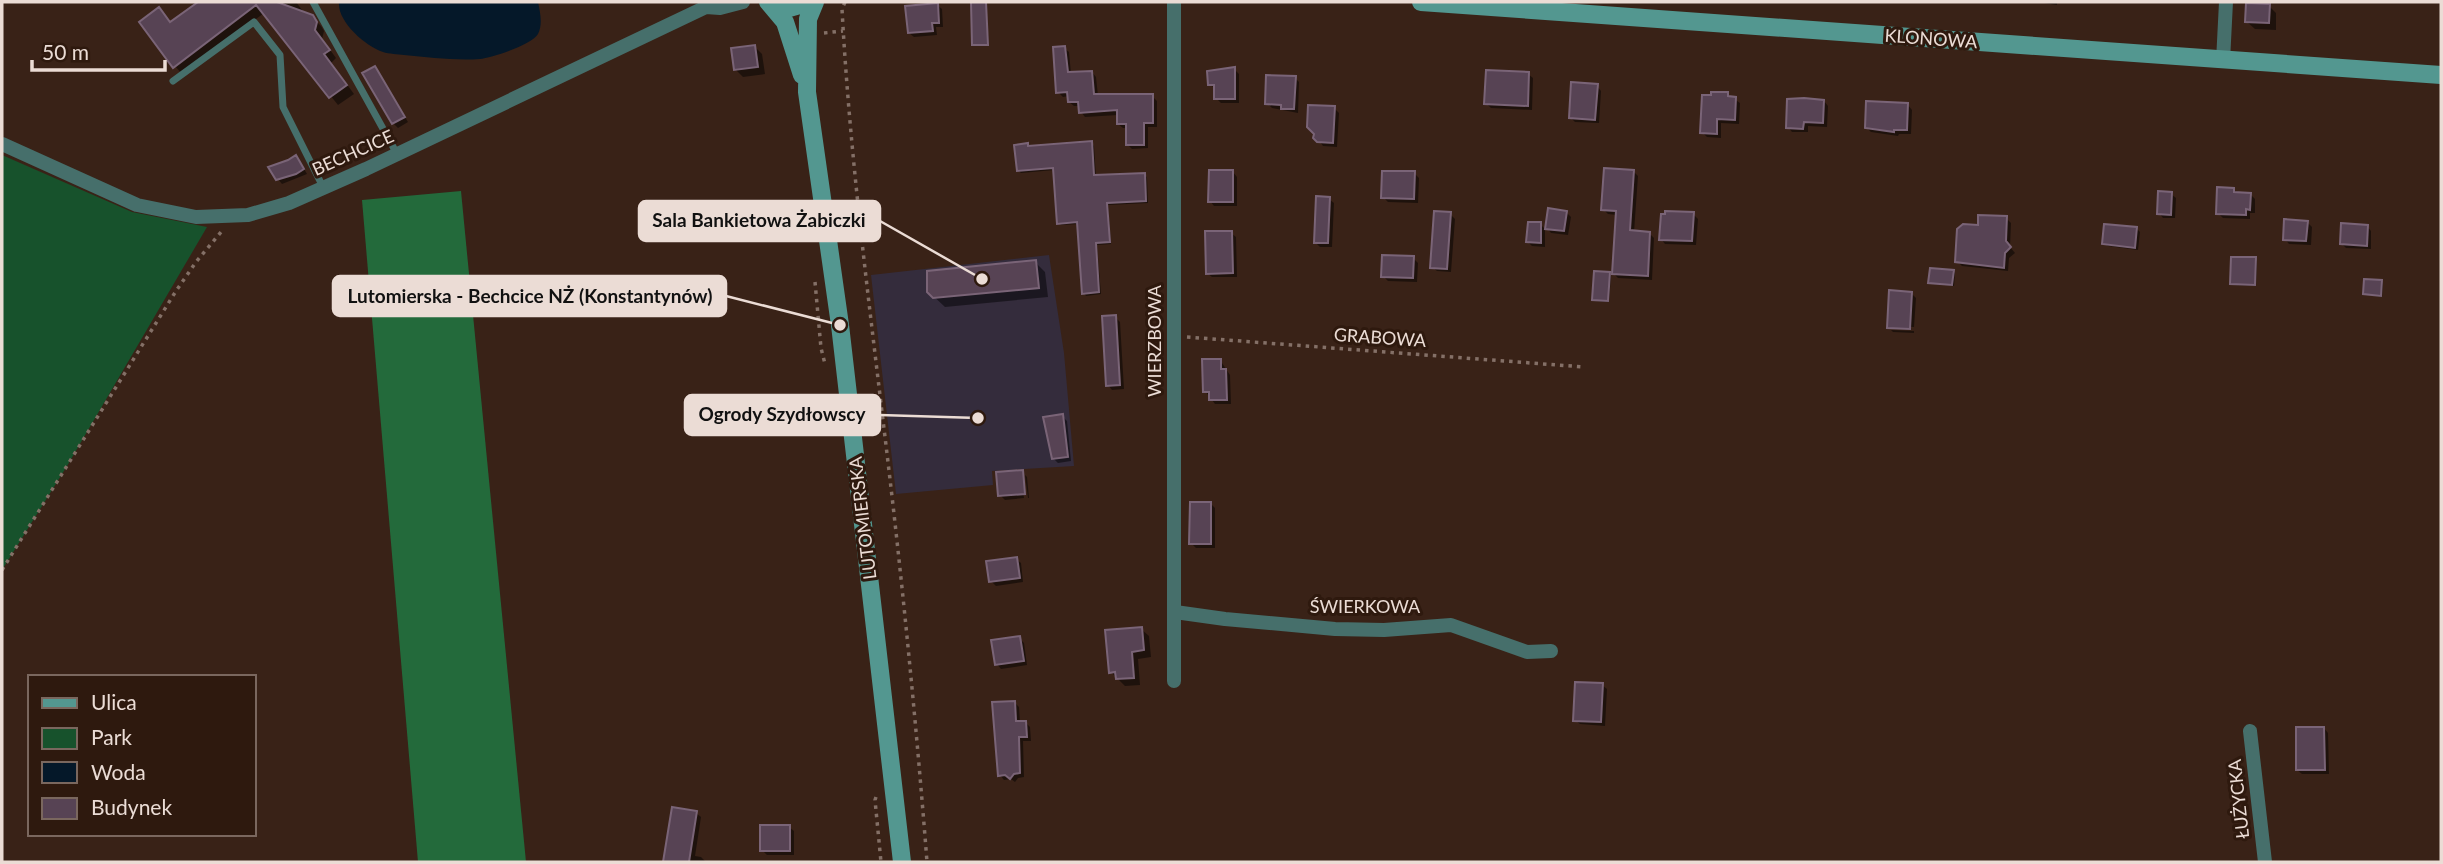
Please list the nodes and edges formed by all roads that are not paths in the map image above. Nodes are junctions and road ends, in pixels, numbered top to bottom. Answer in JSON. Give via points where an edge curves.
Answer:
{"nodes":[{"id":1,"x":313,"y":2,"type":"edge"},
{"id":2,"x":743,"y":2,"type":"edge"},
{"id":3,"x":767,"y":2,"type":"edge"},
{"id":4,"x":812,"y":2,"type":"edge"},
{"id":5,"x":1174,"y":2,"type":"edge"},
{"id":6,"x":1421,"y":2,"type":"edge"},
{"id":7,"x":2226,"y":2,"type":"edge"},
{"id":8,"x":706,"y":4,"type":"edge"},
{"id":9,"x":1536,"y":6,"type":"edge"},
{"id":10,"x":2223,"y":61,"type":"junction"},
{"id":11,"x":2441,"y":75,"type":"edge"},
{"id":12,"x":173,"y":81,"type":"dead end"},
{"id":13,"x":807,"y":92,"type":"junction"},
{"id":14,"x":2,"y":144,"type":"edge"},
{"id":15,"x":397,"y":155,"type":"junction"},
{"id":16,"x":324,"y":188,"type":"junction"},
{"id":17,"x":1175,"y":611,"type":"junction"},
{"id":18,"x":1551,"y":651,"type":"dead end"},
{"id":19,"x":1174,"y":681,"type":"dead end"},
{"id":20,"x":2250,"y":731,"type":"dead end"},
{"id":21,"x":902,"y":862,"type":"edge"},
{"id":22,"x":2265,"y":862,"type":"edge"}],
"edges":[{"from":1,"to":15,"type":"lane"},
{"from":2,"to":8,"type":"street","name":"BECHCICE","via":[[720,8]]},
{"from":3,"to":4,"type":"street","via":[[789,8]]},
{"from":3,"to":13,"type":"street","name":"LUTOMIERSKA","via":[[785,22]]},
{"from":4,"to":13,"type":"street","name":"LUTOMIERSKA"},
{"from":5,"to":17,"type":"street","name":"WIERZBOWA"},
{"from":6,"to":9,"type":"street","name":"KLONOWA"},
{"from":7,"to":10,"type":"street"},
{"from":8,"to":15,"type":"street","name":"BECHCICE"},
{"from":9,"to":10,"type":"street","name":"KLONOWA"},
{"from":10,"to":11,"type":"street","name":"KLONOWA"},
{"from":12,"to":16,"type":"lane","via":[[254,22],[280,55],[283,107]]},
{"from":13,"to":21,"type":"street","name":"LUTOMIERSKA","via":[[842,339]]},
{"from":14,"to":16,"type":"street","name":"BECHCICE","via":[[137,205],[196,217],[226,218],[267,210]]},
{"from":15,"to":16,"type":"street","name":"BECHCICE"},
{"from":17,"to":18,"type":"street","name":"ŚWIERKOWA","via":[[1335,629],[1451,625],[1527,652]]},
{"from":17,"to":19,"type":"street","name":"WIERZBOWA"},
{"from":20,"to":22,"type":"street","name":"ŁUŻYCKA"}]}
